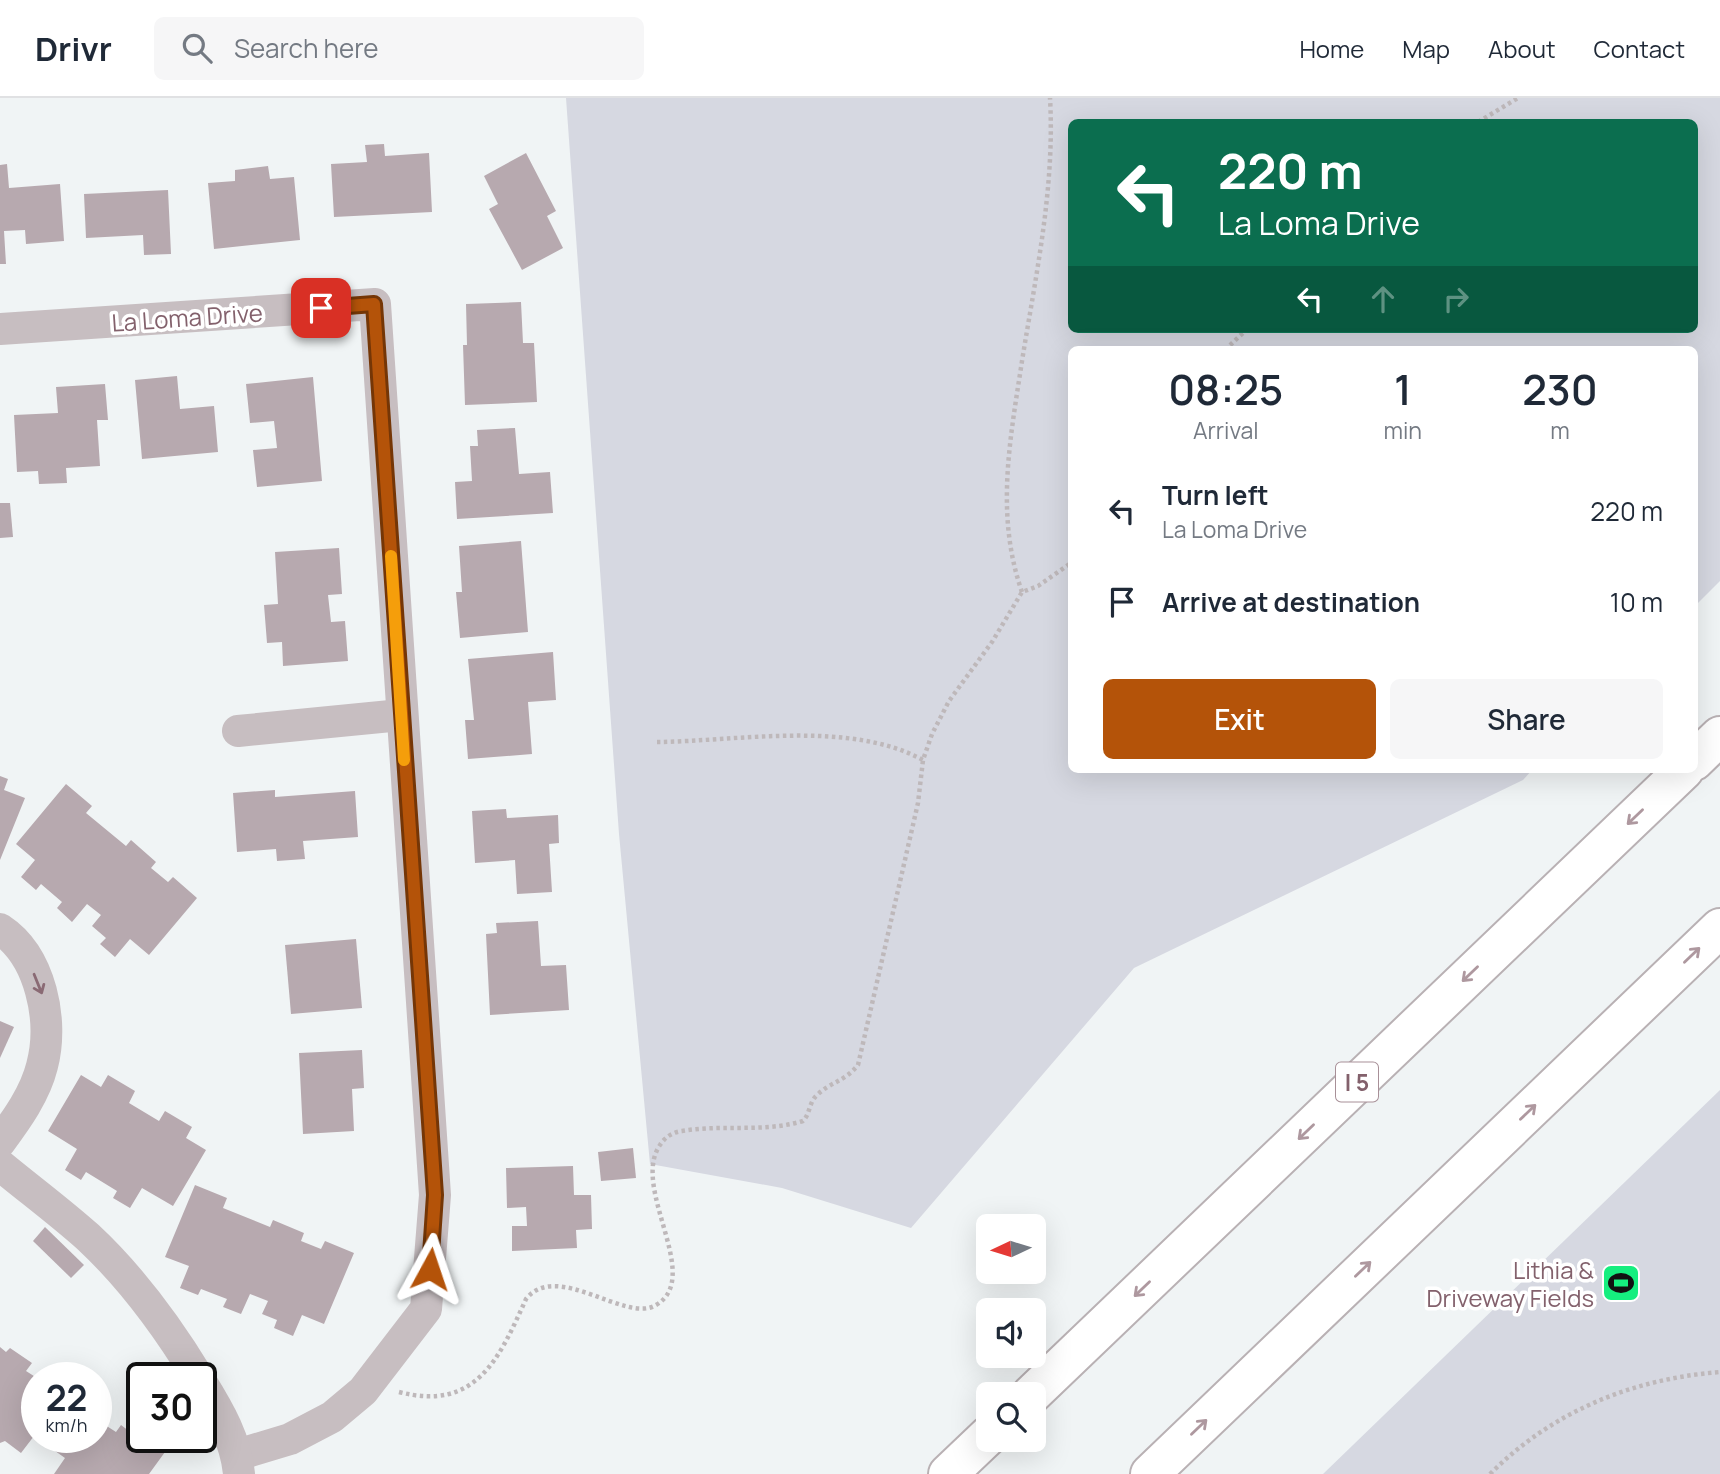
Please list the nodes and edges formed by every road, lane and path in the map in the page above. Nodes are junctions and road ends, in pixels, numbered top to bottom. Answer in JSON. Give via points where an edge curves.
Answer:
{"nodes":[{"id":1,"x":1051,"y":98,"type":"edge"},
{"id":2,"x":1518,"y":98,"type":"edge"},
{"id":3,"x":1483,"y":119,"type":"edge"},
{"id":4,"x":0,"y":329,"type":"edge"},
{"id":5,"x":1243,"y":333,"type":"edge"},
{"id":6,"x":1229,"y":346,"type":"edge"},
{"id":7,"x":1068,"y":565,"type":"edge"},
{"id":8,"x":1022,"y":592,"type":"junction"},
{"id":9,"x":401,"y":715,"type":"junction"},
{"id":10,"x":238,"y":731,"type":"dead end"},
{"id":11,"x":1720,"y":736,"type":"edge"},
{"id":12,"x":657,"y":742,"type":"dead end"},
{"id":13,"x":1698,"y":757,"type":"edge"},
{"id":14,"x":923,"y":760,"type":"junction"},
{"id":15,"x":1681,"y":773,"type":"edge"},
{"id":16,"x":1720,"y":928,"type":"edge"},
{"id":17,"x":0,"y":929,"type":"edge"},
{"id":18,"x":0,"y":1142,"type":"edge"},
{"id":19,"x":0,"y":1166,"type":"edge"},
{"id":20,"x":188,"y":1362,"type":"edge"},
{"id":21,"x":1720,"y":1372,"type":"edge"},
{"id":22,"x":373,"y":1379,"type":"junction"},
{"id":23,"x":1045,"y":1382,"type":"edge"},
{"id":24,"x":217,"y":1410,"type":"edge"},
{"id":25,"x":976,"y":1447,"type":"edge"},
{"id":26,"x":238,"y":1464,"type":"edge"},
{"id":27,"x":948,"y":1474,"type":"edge"},
{"id":28,"x":1150,"y":1474,"type":"edge"},
{"id":29,"x":1490,"y":1474,"type":"edge"}],
"edges":[{"from":1,"to":8,"type":"path","via":[[1053,138],[1045,224],[1007,460],[1007,536]]},
{"from":2,"to":3,"type":"path"},
{"from":4,"to":9,"type":"street","name":"La Loma Drive","via":[[374,304]]},
{"from":5,"to":6,"type":"path"},
{"from":7,"to":8,"type":"path"},
{"from":8,"to":14,"type":"path","via":[[949,701]]},
{"from":9,"to":10,"type":"street"},
{"from":9,"to":22,"type":"street","via":[[435,1195],[426,1309]]},
{"from":11,"to":13,"type":"highway"},
{"from":12,"to":14,"type":"path","via":[[852,737]]},
{"from":14,"to":22,"type":"path","via":[[918,803],[858,1065],[846,1080],[824,1088],[813,1099],[803,1121],[761,1129],[681,1131],[660,1145],[653,1180],[673,1273],[658,1305],[637,1307],[566,1287],[542,1288],[526,1299],[500,1351],[466,1389],[427,1398],[399,1392]]},
{"from":15,"to":23,"type":"highway","number":"I 5","one_way":true},
{"from":28,"to":16,"type":"highway","one_way":true},
{"from":17,"to":18,"type":"street","one_way":true,"via":[[30,963],[43,995],[46,1030],[42,1067],[24,1108]]},
{"from":19,"to":20,"type":"street","via":[[88,1237],[124,1274]]},
{"from":21,"to":29,"type":"path","via":[[1666,1378],[1593,1402],[1556,1420]]},
{"from":22,"to":26,"type":"street","via":[[332,1417]]},
{"from":24,"to":26,"type":"street"},
{"from":25,"to":27,"type":"highway"}]}
